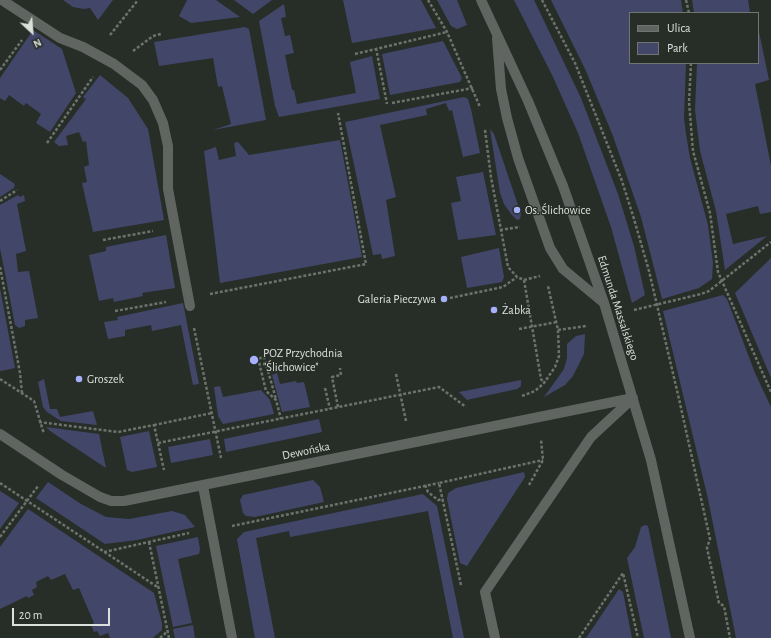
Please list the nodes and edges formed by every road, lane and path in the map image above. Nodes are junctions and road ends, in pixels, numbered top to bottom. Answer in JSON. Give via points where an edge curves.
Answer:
{"nodes":[{"id":1,"x":2,"y":0,"type":"edge"},
{"id":2,"x":138,"y":0,"type":"edge"},
{"id":3,"x":428,"y":0,"type":"edge"},
{"id":4,"x":482,"y":0,"type":"edge"},
{"id":5,"x":542,"y":0,"type":"edge"},
{"id":6,"x":686,"y":0,"type":"edge"},
{"id":7,"x":689,"y":12,"type":"edge"},
{"id":8,"x":35,"y":21,"type":"junction"},
{"id":9,"x":496,"y":30,"type":"junction"},
{"id":10,"x":447,"y":32,"type":"junction"},
{"id":11,"x":161,"y":34,"type":"dead end"},
{"id":12,"x":153,"y":36,"type":"dead end"},
{"id":13,"x":376,"y":48,"type":"junction"},
{"id":14,"x":95,"y":53,"type":"junction"},
{"id":15,"x":354,"y":54,"type":"dead end"},
{"id":16,"x":106,"y":59,"type":"junction"},
{"id":17,"x":691,"y":64,"type":"edge"},
{"id":18,"x":0,"y":70,"type":"edge"},
{"id":19,"x":473,"y":88,"type":"junction"},
{"id":20,"x":392,"y":103,"type":"dead end"},
{"id":21,"x":387,"y":104,"type":"dead end"},
{"id":22,"x":481,"y":110,"type":"dead end"},
{"id":23,"x":338,"y":113,"type":"dead end"},
{"id":24,"x":485,"y":125,"type":"dead end"},
{"id":25,"x":47,"y":143,"type":"dead end"},
{"id":26,"x":17,"y":190,"type":"dead end"},
{"id":27,"x":0,"y":201,"type":"edge"},
{"id":28,"x":523,"y":227,"type":"dead end"},
{"id":29,"x":500,"y":230,"type":"junction"},
{"id":30,"x":143,"y":233,"type":"dead end"},
{"id":31,"x":103,"y":240,"type":"dead end"},
{"id":32,"x":771,"y":242,"type":"edge"},
{"id":33,"x":0,"y":267,"type":"edge"},
{"id":34,"x":1,"y":274,"type":"edge"},
{"id":35,"x":518,"y":277,"type":"junction"},
{"id":36,"x":538,"y":277,"type":"dead end"},
{"id":37,"x":723,"y":279,"type":"junction"},
{"id":38,"x":524,"y":280,"type":"junction"},
{"id":39,"x":547,"y":282,"type":"dead end"},
{"id":40,"x":450,"y":298,"type":"dead end"},
{"id":41,"x":189,"y":302,"type":"junction"},
{"id":42,"x":604,"y":302,"type":"junction"},
{"id":43,"x":154,"y":304,"type":"dead end"},
{"id":44,"x":657,"y":305,"type":"junction"},
{"id":45,"x":634,"y":310,"type":"dead end"},
{"id":46,"x":115,"y":311,"type":"dead end"},
{"id":47,"x":556,"y":322,"type":"junction"},
{"id":48,"x":586,"y":326,"type":"dead end"},
{"id":49,"x":532,"y":327,"type":"junction"},
{"id":50,"x":519,"y":329,"type":"dead end"},
{"id":51,"x":558,"y":330,"type":"junction"},
{"id":52,"x":258,"y":358,"type":"junction"},
{"id":53,"x":254,"y":360,"type":"dead end"},
{"id":54,"x":340,"y":368,"type":"dead end"},
{"id":55,"x":396,"y":374,"type":"dead end"},
{"id":56,"x":0,"y":379,"type":"edge"},
{"id":57,"x":544,"y":383,"type":"junction"},
{"id":58,"x":325,"y":388,"type":"dead end"},
{"id":59,"x":771,"y":392,"type":"edge"},
{"id":60,"x":22,"y":393,"type":"junction"},
{"id":61,"x":400,"y":395,"type":"junction"},
{"id":62,"x":516,"y":397,"type":"dead end"},
{"id":63,"x":633,"y":398,"type":"junction"},
{"id":64,"x":276,"y":400,"type":"junction"},
{"id":65,"x":474,"y":406,"type":"dead end"},
{"id":66,"x":338,"y":407,"type":"junction"},
{"id":67,"x":466,"y":407,"type":"junction"},
{"id":68,"x":330,"y":409,"type":"junction"},
{"id":69,"x":460,"y":409,"type":"dead end"},
{"id":70,"x":212,"y":413,"type":"junction"},
{"id":71,"x":281,"y":419,"type":"junction"},
{"id":72,"x":413,"y":419,"type":"dead end"},
{"id":73,"x":406,"y":421,"type":"junction"},
{"id":74,"x":39,"y":422,"type":"junction"},
{"id":75,"x":398,"y":422,"type":"dead end"},
{"id":76,"x":154,"y":425,"type":"junction"},
{"id":77,"x":215,"y":432,"type":"junction"},
{"id":78,"x":0,"y":434,"type":"edge"},
{"id":79,"x":48,"y":437,"type":"dead end"},
{"id":80,"x":158,"y":443,"type":"junction"},
{"id":81,"x":229,"y":456,"type":"dead end"},
{"id":82,"x":221,"y":458,"type":"junction"},
{"id":83,"x":214,"y":460,"type":"dead end"},
{"id":84,"x":543,"y":460,"type":"dead end"},
{"id":85,"x":52,"y":468,"type":"junction"},
{"id":86,"x":171,"y":469,"type":"dead end"},
{"id":87,"x":164,"y":471,"type":"junction"},
{"id":88,"x":157,"y":472,"type":"dead end"},
{"id":89,"x":0,"y":482,"type":"edge"},
{"id":90,"x":439,"y":483,"type":"junction"},
{"id":91,"x":425,"y":485,"type":"junction"},
{"id":92,"x":203,"y":486,"type":"junction"},
{"id":93,"x":443,"y":499,"type":"junction"},
{"id":94,"x":27,"y":500,"type":"junction"},
{"id":95,"x":225,"y":528,"type":"dead end"},
{"id":96,"x":190,"y":533,"type":"dead end"},
{"id":97,"x":0,"y":537,"type":"edge"},
{"id":98,"x":149,"y":542,"type":"junction"},
{"id":99,"x":104,"y":552,"type":"junction"},
{"id":100,"x":461,"y":585,"type":"dead end"},
{"id":101,"x":159,"y":588,"type":"junction"},
{"id":102,"x":168,"y":631,"type":"junction"},
{"id":103,"x":160,"y":638,"type":"edge"},
{"id":104,"x":169,"y":638,"type":"edge"},
{"id":105,"x":232,"y":638,"type":"edge"},
{"id":106,"x":495,"y":638,"type":"edge"},
{"id":107,"x":579,"y":638,"type":"edge"},
{"id":108,"x":638,"y":638,"type":"edge"},
{"id":109,"x":690,"y":638,"type":"edge"},
{"id":110,"x":730,"y":638,"type":"edge"}],
"edges":[{"from":1,"to":8,"type":"street"},
{"from":2,"to":14,"type":"path"},
{"from":3,"to":10,"type":"path"},
{"from":4,"to":9,"type":"street","name":"Edmunda Massalskiego"},
{"from":5,"to":44,"type":"path","via":[[575,63],[622,181]]},
{"from":6,"to":7,"type":"path"},
{"from":8,"to":14,"type":"street","via":[[60,38]]},
{"from":8,"to":18,"type":"path"},
{"from":9,"to":42,"type":"street","name":"Edmunda Massalskiego","via":[[571,204]]},
{"from":9,"to":42,"type":"street","via":[[501,89],[507,118],[518,158],[550,248],[563,269]]},
{"from":10,"to":13,"type":"path"},
{"from":10,"to":19,"type":"path"},
{"from":11,"to":12,"type":"path"},
{"from":13,"to":15,"type":"path"},
{"from":13,"to":21,"type":"path"},
{"from":14,"to":16,"type":"street"},
{"from":16,"to":25,"type":"path"},
{"from":16,"to":41,"type":"street","via":[[142,84],[163,122],[168,146],[168,189]]},
{"from":17,"to":37,"type":"path","via":[[689,110],[693,151],[710,213],[718,272]]},
{"from":19,"to":20,"type":"path"},
{"from":19,"to":22,"type":"path"},
{"from":23,"to":41,"type":"path","via":[[366,264]]},
{"from":24,"to":29,"type":"path"},
{"from":26,"to":27,"type":"path"},
{"from":28,"to":29,"type":"path"},
{"from":29,"to":35,"type":"path","via":[[508,268]]},
{"from":30,"to":31,"type":"path"},
{"from":32,"to":37,"type":"path"},
{"from":33,"to":34,"type":"path"},
{"from":34,"to":60,"type":"path"},
{"from":35,"to":38,"type":"path"},
{"from":35,"to":40,"type":"path","via":[[503,287]]},
{"from":36,"to":38,"type":"path"},
{"from":37,"to":44,"type":"path","via":[[701,294]]},
{"from":37,"to":59,"type":"path"},
{"from":38,"to":49,"type":"path"},
{"from":39,"to":47,"type":"path"},
{"from":41,"to":70,"type":"path"},
{"from":42,"to":63,"type":"street","name":"Edmunda Massalskiego"},
{"from":43,"to":46,"type":"path"},
{"from":44,"to":45,"type":"path"},
{"from":44,"to":110,"type":"path","via":[[710,539],[707,548],[719,603],[724,606]]},
{"from":47,"to":49,"type":"path"},
{"from":47,"to":51,"type":"path"},
{"from":48,"to":51,"type":"path"},
{"from":49,"to":50,"type":"path"},
{"from":49,"to":57,"type":"path","via":[[541,379]]},
{"from":51,"to":57,"type":"path","via":[[559,356]]},
{"from":52,"to":53,"type":"path"},
{"from":52,"to":64,"type":"path","via":[[266,391]]},
{"from":52,"to":64,"type":"path","via":[[264,357]]},
{"from":54,"to":66,"type":"path","via":[[341,375],[332,377]]},
{"from":55,"to":61,"type":"path"},
{"from":56,"to":60,"type":"path"},
{"from":57,"to":62,"type":"path","via":[[536,391]]},
{"from":58,"to":68,"type":"path"},
{"from":60,"to":74,"type":"path","via":[[34,401]]},
{"from":61,"to":66,"type":"path"},
{"from":61,"to":67,"type":"path","via":[[439,388]]},
{"from":61,"to":73,"type":"path"},
{"from":63,"to":92,"type":"street","name":"Dewońska"},
{"from":63,"to":106,"type":"street","via":[[591,437],[486,592]]},
{"from":63,"to":109,"type":"street","name":"Edmunda Massalskiego","via":[[651,460]]},
{"from":64,"to":71,"type":"path"},
{"from":65,"to":67,"type":"path"},
{"from":66,"to":68,"type":"path"},
{"from":67,"to":69,"type":"path"},
{"from":68,"to":71,"type":"path"},
{"from":70,"to":76,"type":"path"},
{"from":70,"to":77,"type":"path"},
{"from":71,"to":77,"type":"path"},
{"from":72,"to":73,"type":"path"},
{"from":73,"to":75,"type":"path"},
{"from":74,"to":76,"type":"path","via":[[118,432]]},
{"from":74,"to":79,"type":"path","via":[[42,433]]},
{"from":76,"to":80,"type":"path"},
{"from":77,"to":80,"type":"path"},
{"from":77,"to":82,"type":"path"},
{"from":78,"to":85,"type":"street","name":"Dewońska"},
{"from":80,"to":87,"type":"path"},
{"from":81,"to":82,"type":"path"},
{"from":82,"to":83,"type":"path"},
{"from":84,"to":90,"type":"path"},
{"from":85,"to":92,"type":"street","name":"Dewońska","via":[[111,501],[124,501]]},
{"from":85,"to":94,"type":"path"},
{"from":86,"to":87,"type":"path"},
{"from":87,"to":88,"type":"path"},
{"from":89,"to":94,"type":"path"},
{"from":90,"to":91,"type":"path"},
{"from":90,"to":93,"type":"path"},
{"from":91,"to":93,"type":"path","via":[[428,492],[438,500]]},
{"from":91,"to":95,"type":"path"},
{"from":92,"to":105,"type":"street"},
{"from":93,"to":100,"type":"path"},
{"from":94,"to":97,"type":"path"},
{"from":94,"to":99,"type":"path"},
{"from":96,"to":98,"type":"path"},
{"from":98,"to":99,"type":"path"},
{"from":98,"to":101,"type":"path"},
{"from":99,"to":101,"type":"path"},
{"from":101,"to":102,"type":"path"},
{"from":102,"to":103,"type":"path"},
{"from":102,"to":104,"type":"path"},
{"from":107,"to":108,"type":"path","via":[[623,573]]}]}
